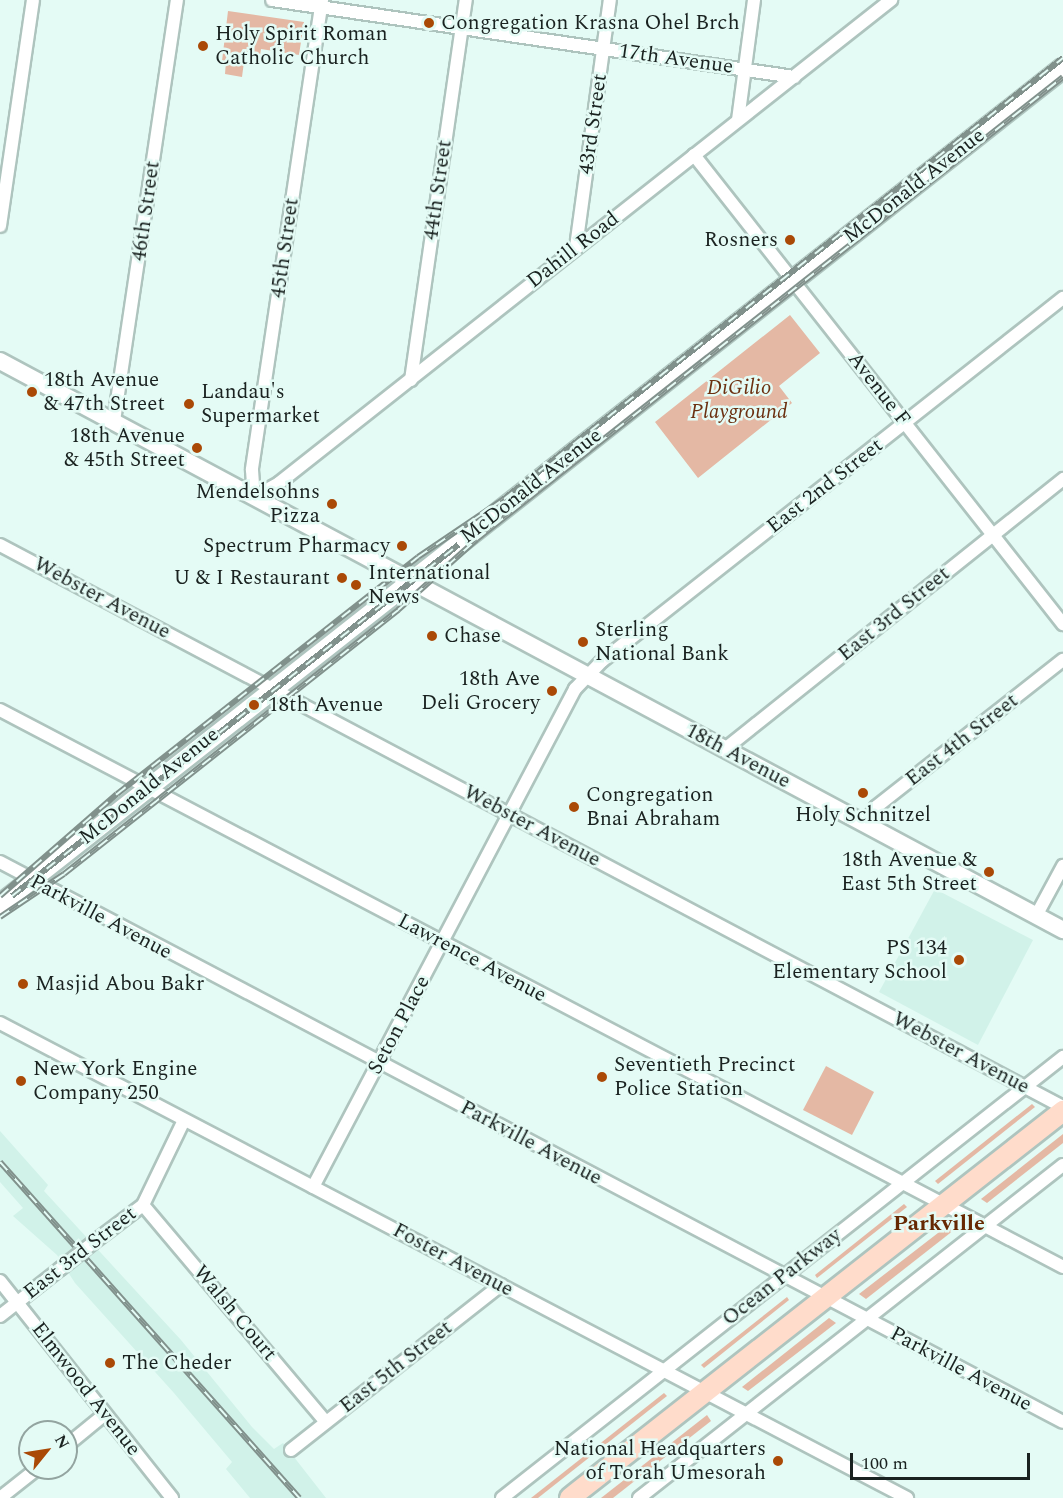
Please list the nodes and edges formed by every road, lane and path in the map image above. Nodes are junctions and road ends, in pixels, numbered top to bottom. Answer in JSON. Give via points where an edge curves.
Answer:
{"nodes":[{"id":1,"x":33,"y":0,"type":"edge"},
{"id":2,"x":177,"y":0,"type":"edge"},
{"id":3,"x":272,"y":0,"type":"edge"},
{"id":4,"x":466,"y":0,"type":"edge"},
{"id":5,"x":610,"y":0,"type":"edge"},
{"id":6,"x":754,"y":0,"type":"edge"},
{"id":7,"x":891,"y":0,"type":"edge"},
{"id":8,"x":321,"y":4,"type":"edge"},
{"id":9,"x":462,"y":27,"type":"junction"},
{"id":10,"x":603,"y":49,"type":"junction"},
{"id":11,"x":743,"y":68,"type":"junction"},
{"id":12,"x":1063,"y":68,"type":"edge"},
{"id":13,"x":794,"y":77,"type":"junction"},
{"id":14,"x":738,"y":120,"type":"junction"},
{"id":15,"x":694,"y":155,"type":"junction"},
{"id":16,"x":0,"y":226,"type":"edge"},
{"id":17,"x":576,"y":247,"type":"junction"},
{"id":18,"x":794,"y":281,"type":"junction"},
{"id":19,"x":1063,"y":298,"type":"edge"},
{"id":20,"x":0,"y":361,"type":"edge"},
{"id":21,"x":411,"y":380,"type":"junction"},
{"id":22,"x":114,"y":422,"type":"junction"},
{"id":23,"x":905,"y":423,"type":"junction"},
{"id":24,"x":1063,"y":479,"type":"edge"},
{"id":25,"x":254,"y":497,"type":"junction"},
{"id":26,"x":992,"y":535,"type":"junction"},
{"id":27,"x":0,"y":545,"type":"edge"},
{"id":28,"x":410,"y":580,"type":"junction"},
{"id":29,"x":1063,"y":624,"type":"edge"},
{"id":30,"x":1063,"y":660,"type":"edge"},
{"id":31,"x":588,"y":675,"type":"junction"},
{"id":32,"x":273,"y":688,"type":"junction"},
{"id":33,"x":0,"y":710,"type":"edge"},
{"id":34,"x":724,"y":749,"type":"junction"},
{"id":35,"x":148,"y":787,"type":"junction"},
{"id":36,"x":510,"y":814,"type":"junction"},
{"id":37,"x":865,"y":824,"type":"junction"},
{"id":38,"x":0,"y":862,"type":"edge"},
{"id":39,"x":1063,"y":866,"type":"edge"},
{"id":40,"x":32,"y":880,"type":"junction"},
{"id":41,"x":0,"y":905,"type":"edge"},
{"id":42,"x":1036,"y":916,"type":"junction"},
{"id":43,"x":1063,"y":930,"type":"edge"},
{"id":44,"x":442,"y":942,"type":"junction"},
{"id":45,"x":0,"y":1023,"type":"edge"},
{"id":46,"x":1063,"y":1057,"type":"edge"},
{"id":47,"x":379,"y":1064,"type":"junction"},
{"id":48,"x":1025,"y":1086,"type":"junction"},
{"id":49,"x":1063,"y":1109,"type":"edge"},
{"id":50,"x":184,"y":1120,"type":"junction"},
{"id":51,"x":1063,"y":1165,"type":"edge"},
{"id":52,"x":902,"y":1183,"type":"junction"},
{"id":53,"x":314,"y":1187,"type":"junction"},
{"id":54,"x":142,"y":1205,"type":"junction"},
{"id":55,"x":944,"y":1205,"type":"junction"},
{"id":56,"x":986,"y":1226,"type":"junction"},
{"id":57,"x":1063,"y":1267,"type":"edge"},
{"id":58,"x":784,"y":1276,"type":"junction"},
{"id":59,"x":0,"y":1281,"type":"edge"},
{"id":60,"x":501,"y":1285,"type":"junction"},
{"id":61,"x":825,"y":1298,"type":"junction"},
{"id":62,"x":17,"y":1302,"type":"junction"},
{"id":63,"x":0,"y":1316,"type":"edge"},
{"id":64,"x":867,"y":1320,"type":"junction"},
{"id":65,"x":664,"y":1370,"type":"junction"},
{"id":66,"x":705,"y":1392,"type":"junction"},
{"id":67,"x":105,"y":1414,"type":"junction"},
{"id":68,"x":746,"y":1414,"type":"junction"},
{"id":69,"x":327,"y":1422,"type":"junction"},
{"id":70,"x":1063,"y":1422,"type":"edge"},
{"id":71,"x":78,"y":1436,"type":"edge"},
{"id":72,"x":291,"y":1449,"type":"dead end"},
{"id":73,"x":23,"y":1480,"type":"edge"},
{"id":74,"x":0,"y":1498,"type":"edge"},
{"id":75,"x":172,"y":1498,"type":"edge"},
{"id":76,"x":502,"y":1498,"type":"edge"},
{"id":77,"x":570,"y":1498,"type":"edge"},
{"id":78,"x":639,"y":1498,"type":"edge"},
{"id":79,"x":906,"y":1498,"type":"edge"}],
"edges":[{"from":1,"to":16,"type":"street"},
{"from":2,"to":22,"type":"street","name":"46th Street"},
{"from":3,"to":8,"type":"street","name":"17th Avenue"},
{"from":4,"to":9,"type":"street","name":"44th Street"},
{"from":5,"to":10,"type":"street","name":"43rd Street"},
{"from":6,"to":11,"type":"street"},
{"from":7,"to":13,"type":"street","name":"Dahill Road"},
{"from":8,"to":9,"type":"street","name":"17th Avenue"},
{"from":8,"to":25,"type":"street","name":"45th Street","via":[[252,470]]},
{"from":9,"to":10,"type":"street","name":"17th Avenue"},
{"from":9,"to":21,"type":"street","name":"44th Street"},
{"from":10,"to":11,"type":"street","name":"17th Avenue"},
{"from":10,"to":17,"type":"street","name":"43rd Street"},
{"from":11,"to":13,"type":"street","name":"17th Avenue"},
{"from":11,"to":14,"type":"street"},
{"from":12,"to":18,"type":"main road","name":"McDonald Avenue"},
{"from":13,"to":14,"type":"street","name":"Dahill Road"},
{"from":14,"to":15,"type":"street","name":"Dahill Road"},
{"from":15,"to":17,"type":"street","name":"Dahill Road"},
{"from":15,"to":18,"type":"street","name":"Avenue F"},
{"from":17,"to":21,"type":"street","name":"Dahill Road"},
{"from":18,"to":23,"type":"street","name":"Avenue F"},
{"from":18,"to":28,"type":"main road","name":"McDonald Avenue"},
{"from":19,"to":23,"type":"street","name":"East 2nd Street"},
{"from":20,"to":22,"type":"street","name":"18th Avenue"},
{"from":21,"to":25,"type":"street","name":"Dahill Road","via":[[279,483]]},
{"from":22,"to":25,"type":"street","name":"18th Avenue"},
{"from":23,"to":26,"type":"street","name":"Avenue F"},
{"from":23,"to":31,"type":"street","name":"East 2nd Street"},
{"from":24,"to":26,"type":"street","name":"East 3rd Street"},
{"from":25,"to":28,"type":"street","name":"18th Avenue"},
{"from":26,"to":29,"type":"street","name":"Avenue F"},
{"from":26,"to":34,"type":"street","name":"East 3rd Street"},
{"from":27,"to":32,"type":"street","name":"Webster Avenue"},
{"from":28,"to":31,"type":"street","name":"18th Avenue"},
{"from":28,"to":32,"type":"main road","name":"McDonald Avenue"},
{"from":30,"to":37,"type":"street","name":"East 4th Street","via":[[876,807]]},
{"from":31,"to":34,"type":"street","name":"18th Avenue"},
{"from":31,"to":36,"type":"street","name":"Seton Place","via":[[575,690]]},
{"from":32,"to":35,"type":"main road","name":"McDonald Avenue"},
{"from":32,"to":36,"type":"street","name":"Webster Avenue"},
{"from":33,"to":35,"type":"street","name":"Lawrence Avenue"},
{"from":34,"to":37,"type":"street","name":"18th Avenue"},
{"from":35,"to":40,"type":"main road","name":"McDonald Avenue"},
{"from":35,"to":44,"type":"street","name":"Lawrence Avenue"},
{"from":36,"to":44,"type":"street","name":"Seton Place"},
{"from":36,"to":48,"type":"street","name":"Webster Avenue"},
{"from":37,"to":42,"type":"street","name":"18th Avenue"},
{"from":38,"to":40,"type":"street","name":"Parkville Avenue"},
{"from":39,"to":42,"type":"street"},
{"from":40,"to":41,"type":"main road","name":"McDonald Avenue"},
{"from":40,"to":47,"type":"street","name":"Parkville Avenue"},
{"from":42,"to":43,"type":"street","name":"18th Avenue"},
{"from":44,"to":47,"type":"street","name":"Seton Place"},
{"from":44,"to":52,"type":"street","name":"Lawrence Avenue"},
{"from":45,"to":50,"type":"street","name":"Foster Avenue"},
{"from":46,"to":48,"type":"street","name":"Ocean Parkway"},
{"from":47,"to":53,"type":"street","name":"Seton Place"},
{"from":47,"to":58,"type":"street","name":"Parkville Avenue"},
{"from":48,"to":49,"type":"street","name":"Webster Avenue"},
{"from":48,"to":52,"type":"street","name":"Ocean Parkway"},
{"from":49,"to":55,"type":"main road","name":"Ocean Parkway"},
{"from":50,"to":53,"type":"street","name":"Foster Avenue"},
{"from":50,"to":54,"type":"street","name":"East 3rd Street"},
{"from":51,"to":56,"type":"street"},
{"from":52,"to":55,"type":"street","name":"Lawrence Avenue"},
{"from":52,"to":58,"type":"street","name":"Ocean Parkway"},
{"from":53,"to":60,"type":"street","name":"Foster Avenue"},
{"from":54,"to":62,"type":"street","name":"East 3rd Street","bridge":true},
{"from":54,"to":69,"type":"street","name":"Walsh Court"},
{"from":55,"to":56,"type":"street","name":"Lawrence Avenue"},
{"from":55,"to":61,"type":"main road","name":"Ocean Parkway"},
{"from":56,"to":57,"type":"street","name":"Lawrence Avenue"},
{"from":56,"to":64,"type":"street"},
{"from":58,"to":61,"type":"street","name":"Parkville Avenue"},
{"from":58,"to":65,"type":"street","name":"Ocean Parkway"},
{"from":59,"to":62,"type":"street","name":"Elmwood Avenue"},
{"from":60,"to":65,"type":"street","name":"Foster Avenue"},
{"from":60,"to":69,"type":"street","name":"East 5th Street"},
{"from":61,"to":64,"type":"street","name":"Parkville Avenue"},
{"from":61,"to":66,"type":"main road","name":"Ocean Parkway"},
{"from":62,"to":63,"type":"street","name":"East 3rd Street"},
{"from":62,"to":67,"type":"street","name":"Elmwood Avenue"},
{"from":64,"to":68,"type":"street"},
{"from":64,"to":70,"type":"street","name":"Parkville Avenue"},
{"from":65,"to":66,"type":"street","name":"Foster Avenue"},
{"from":65,"to":76,"type":"street","name":"Ocean Parkway"},
{"from":66,"to":68,"type":"street","name":"Foster Avenue"},
{"from":66,"to":77,"type":"main road","name":"Ocean Parkway"},
{"from":67,"to":71,"type":"street"},
{"from":67,"to":75,"type":"street","name":"Elmwood Avenue"},
{"from":68,"to":78,"type":"street"},
{"from":68,"to":79,"type":"street","name":"Foster Avenue"},
{"from":69,"to":72,"type":"street","name":"East 5th Street"},
{"from":73,"to":74,"type":"street"}]}
